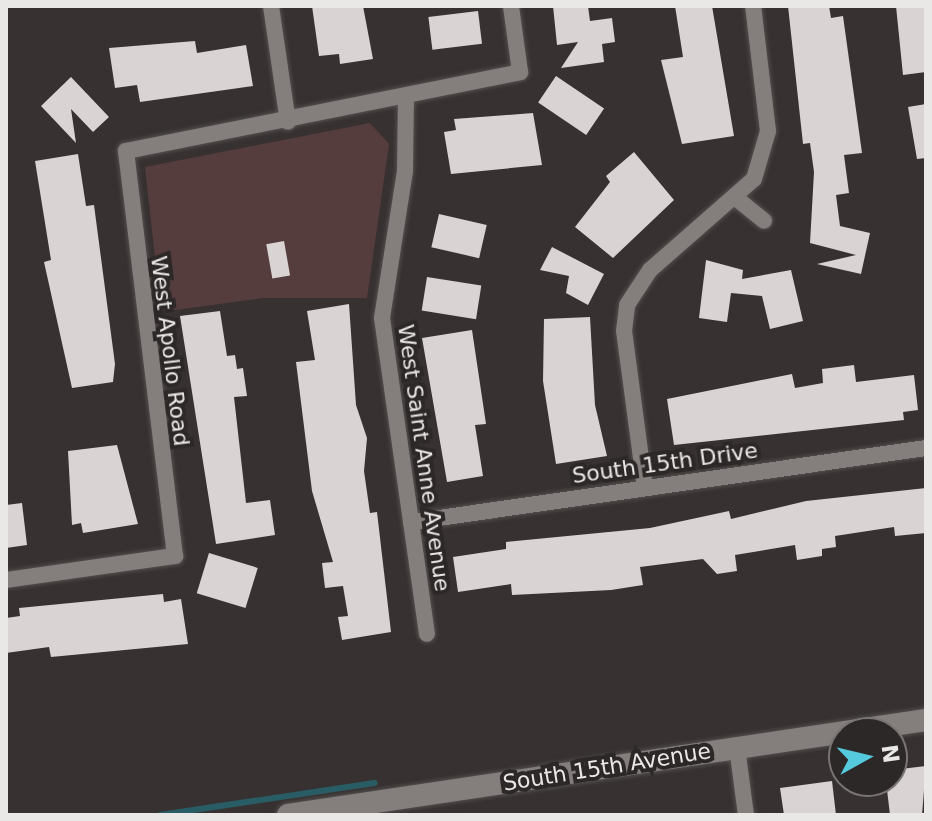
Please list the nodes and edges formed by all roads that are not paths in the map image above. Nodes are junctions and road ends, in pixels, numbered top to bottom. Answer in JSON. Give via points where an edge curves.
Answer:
{"nodes":[{"id":1,"x":271,"y":6,"type":"edge"},
{"id":2,"x":511,"y":6,"type":"edge"},
{"id":3,"x":753,"y":6,"type":"edge"},
{"id":4,"x":406,"y":97,"type":"junction"},
{"id":5,"x":288,"y":122,"type":"junction"},
{"id":6,"x":736,"y":198,"type":"junction"},
{"id":7,"x":764,"y":221,"type":"dead end"},
{"id":8,"x":926,"y":448,"type":"edge"},
{"id":9,"x":645,"y":488,"type":"junction"},
{"id":10,"x":411,"y":522,"type":"junction"},
{"id":11,"x":6,"y":580,"type":"edge"},
{"id":12,"x":427,"y":634,"type":"dead end"},
{"id":13,"x":926,"y":720,"type":"edge"},
{"id":14,"x":737,"y":747,"type":"junction"},
{"id":15,"x":288,"y":815,"type":"edge"},
{"id":16,"x":746,"y":815,"type":"edge"}],
"edges":[{"from":1,"to":5,"type":"street"},
{"from":2,"to":4,"type":"street","via":[[520,72]]},
{"from":3,"to":6,"type":"street","via":[[768,131],[754,179]]},
{"from":4,"to":5,"type":"street"},
{"from":4,"to":10,"type":"street","name":"West Saint Anne Avenue","via":[[405,171],[382,318]]},
{"from":5,"to":11,"type":"street","name":"West Apollo Road","via":[[126,151],[175,556]]},
{"from":6,"to":7,"type":"street"},
{"from":6,"to":9,"type":"street","via":[[650,270],[627,305],[624,331]]},
{"from":8,"to":9,"type":"street","name":"South 15th Drive"},
{"from":9,"to":10,"type":"street","name":"South 15th Drive"},
{"from":10,"to":12,"type":"street","name":"West Saint Anne Avenue"},
{"from":13,"to":14,"type":"street","name":"South 15th Avenue"},
{"from":14,"to":15,"type":"street","name":"South 15th Avenue"},
{"from":14,"to":16,"type":"street"}]}
